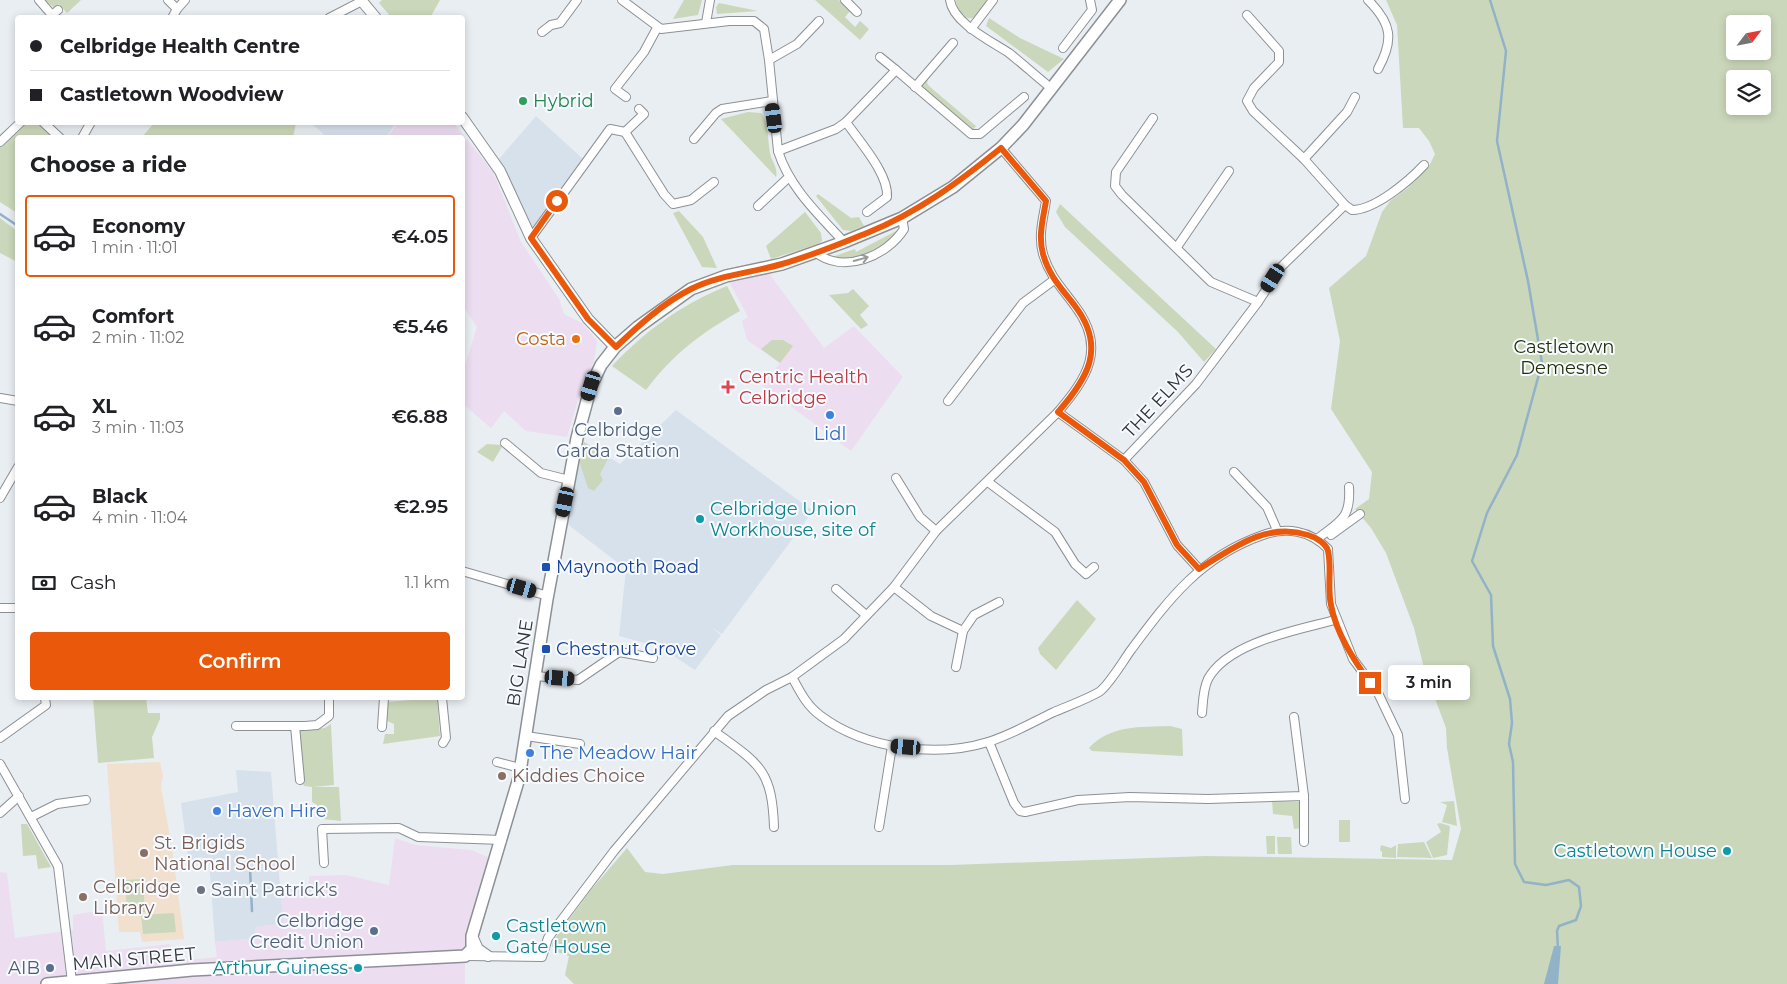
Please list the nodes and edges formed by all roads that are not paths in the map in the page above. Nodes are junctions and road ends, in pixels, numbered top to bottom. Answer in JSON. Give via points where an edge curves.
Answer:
{"nodes":[{"id":1,"x":39,"y":0,"type":"edge"},
{"id":2,"x":168,"y":0,"type":"edge"},
{"id":3,"x":184,"y":0,"type":"edge"},
{"id":4,"x":577,"y":0,"type":"edge"},
{"id":5,"x":622,"y":0,"type":"edge"},
{"id":6,"x":710,"y":0,"type":"edge"},
{"id":7,"x":845,"y":0,"type":"edge"},
{"id":8,"x":950,"y":0,"type":"edge"},
{"id":9,"x":993,"y":0,"type":"edge"},
{"id":10,"x":1090,"y":0,"type":"edge"},
{"id":11,"x":1120,"y":0,"type":"edge"},
{"id":12,"x":1368,"y":0,"type":"edge"},
{"id":13,"x":362,"y":1,"type":"edge"},
{"id":14,"x":177,"y":8,"type":"junction"},
{"id":15,"x":55,"y":12,"type":"dead end"},
{"id":16,"x":857,"y":12,"type":"dead end"},
{"id":17,"x":174,"y":15,"type":"edge"},
{"id":18,"x":335,"y":15,"type":"edge"},
{"id":19,"x":374,"y":15,"type":"edge"},
{"id":20,"x":1247,"y":15,"type":"dead end"},
{"id":21,"x":819,"y":21,"type":"dead end"},
{"id":22,"x":706,"y":23,"type":"junction"},
{"id":23,"x":657,"y":28,"type":"junction"},
{"id":24,"x":971,"y":29,"type":"junction"},
{"id":25,"x":542,"y":32,"type":"dead end"},
{"id":26,"x":953,"y":43,"type":"dead end"},
{"id":27,"x":1062,"y":48,"type":"dead end"},
{"id":28,"x":880,"y":57,"type":"dead end"},
{"id":29,"x":770,"y":60,"type":"junction"},
{"id":30,"x":1378,"y":69,"type":"dead end"},
{"id":31,"x":896,"y":70,"type":"junction"},
{"id":32,"x":915,"y":87,"type":"junction"},
{"id":33,"x":1051,"y":88,"type":"junction"},
{"id":34,"x":626,"y":97,"type":"dead end"},
{"id":35,"x":1024,"y":97,"type":"dead end"},
{"id":36,"x":1355,"y":97,"type":"dead end"},
{"id":37,"x":772,"y":101,"type":"junction"},
{"id":38,"x":639,"y":109,"type":"dead end"},
{"id":39,"x":1153,"y":118,"type":"dead end"},
{"id":40,"x":465,"y":121,"type":"edge"},
{"id":41,"x":846,"y":122,"type":"junction"},
{"id":42,"x":18,"y":125,"type":"edge"},
{"id":43,"x":46,"y":125,"type":"edge"},
{"id":44,"x":625,"y":132,"type":"junction"},
{"id":45,"x":57,"y":135,"type":"edge"},
{"id":46,"x":694,"y":139,"type":"dead end"},
{"id":47,"x":0,"y":142,"type":"edge"},
{"id":48,"x":1001,"y":148,"type":"junction"},
{"id":49,"x":778,"y":151,"type":"junction"},
{"id":50,"x":1304,"y":159,"type":"junction"},
{"id":51,"x":1424,"y":164,"type":"dead end"},
{"id":52,"x":1229,"y":171,"type":"dead end"},
{"id":53,"x":789,"y":177,"type":"junction"},
{"id":54,"x":714,"y":182,"type":"dead end"},
{"id":55,"x":1345,"y":205,"type":"junction"},
{"id":56,"x":758,"y":206,"type":"dead end"},
{"id":57,"x":867,"y":212,"type":"dead end"},
{"id":58,"x":902,"y":218,"type":"junction"},
{"id":59,"x":531,"y":238,"type":"junction"},
{"id":60,"x":844,"y":242,"type":"junction"},
{"id":61,"x":1177,"y":247,"type":"junction"},
{"id":62,"x":815,"y":252,"type":"junction"},
{"id":63,"x":1054,"y":280,"type":"junction"},
{"id":64,"x":1258,"y":302,"type":"junction"},
{"id":65,"x":616,"y":347,"type":"junction"},
{"id":66,"x":0,"y":398,"type":"edge"},
{"id":67,"x":15,"y":400,"type":"edge"},
{"id":68,"x":948,"y":401,"type":"dead end"},
{"id":69,"x":1058,"y":412,"type":"junction"},
{"id":70,"x":505,"y":443,"type":"dead end"},
{"id":71,"x":1124,"y":460,"type":"junction"},
{"id":72,"x":15,"y":470,"type":"edge"},
{"id":73,"x":1234,"y":472,"type":"dead end"},
{"id":74,"x":896,"y":478,"type":"dead end"},
{"id":75,"x":569,"y":480,"type":"junction"},
{"id":76,"x":988,"y":482,"type":"junction"},
{"id":77,"x":4,"y":486,"type":"edge"},
{"id":78,"x":1349,"y":487,"type":"dead end"},
{"id":79,"x":0,"y":498,"type":"edge"},
{"id":80,"x":1360,"y":514,"type":"dead end"},
{"id":81,"x":1277,"y":530,"type":"junction"},
{"id":82,"x":936,"y":531,"type":"junction"},
{"id":83,"x":1319,"y":541,"type":"junction"},
{"id":84,"x":1094,"y":567,"type":"dead end"},
{"id":85,"x":1199,"y":569,"type":"junction"},
{"id":86,"x":465,"y":572,"type":"edge"},
{"id":87,"x":894,"y":587,"type":"junction"},
{"id":88,"x":836,"y":589,"type":"dead end"},
{"id":89,"x":548,"y":596,"type":"junction"},
{"id":90,"x":999,"y":602,"type":"dead end"},
{"id":91,"x":0,"y":608,"type":"edge"},
{"id":92,"x":15,"y":608,"type":"edge"},
{"id":93,"x":866,"y":615,"type":"junction"},
{"id":94,"x":1336,"y":620,"type":"junction"},
{"id":95,"x":963,"y":631,"type":"junction"},
{"id":96,"x":653,"y":658,"type":"dead end"},
{"id":97,"x":956,"y":666,"type":"dead end"},
{"id":98,"x":536,"y":676,"type":"junction"},
{"id":99,"x":792,"y":677,"type":"junction"},
{"id":100,"x":46,"y":700,"type":"edge"},
{"id":101,"x":328,"y":700,"type":"edge"},
{"id":102,"x":384,"y":700,"type":"edge"},
{"id":103,"x":442,"y":700,"type":"edge"},
{"id":104,"x":1202,"y":713,"type":"dead end"},
{"id":105,"x":1294,"y":717,"type":"dead end"},
{"id":106,"x":236,"y":726,"type":"dead end"},
{"id":107,"x":295,"y":726,"type":"junction"},
{"id":108,"x":382,"y":727,"type":"dead end"},
{"id":109,"x":714,"y":731,"type":"junction"},
{"id":110,"x":526,"y":736,"type":"junction"},
{"id":111,"x":0,"y":738,"type":"edge"},
{"id":112,"x":989,"y":742,"type":"junction"},
{"id":113,"x":443,"y":743,"type":"dead end"},
{"id":114,"x":580,"y":744,"type":"dead end"},
{"id":115,"x":892,"y":746,"type":"junction"},
{"id":116,"x":497,"y":762,"type":"dead end"},
{"id":117,"x":0,"y":764,"type":"edge"},
{"id":118,"x":520,"y":768,"type":"junction"},
{"id":119,"x":300,"y":780,"type":"dead end"},
{"id":120,"x":19,"y":796,"type":"junction"},
{"id":121,"x":1304,"y":796,"type":"junction"},
{"id":122,"x":1405,"y":799,"type":"dead end"},
{"id":123,"x":86,"y":800,"type":"dead end"},
{"id":124,"x":0,"y":813,"type":"edge"},
{"id":125,"x":31,"y":816,"type":"junction"},
{"id":126,"x":774,"y":828,"type":"dead end"},
{"id":127,"x":879,"y":828,"type":"dead end"},
{"id":128,"x":502,"y":840,"type":"junction"},
{"id":129,"x":1304,"y":842,"type":"dead end"},
{"id":130,"x":324,"y":863,"type":"dead end"},
{"id":131,"x":472,"y":936,"type":"junction"},
{"id":132,"x":465,"y":956,"type":"junction"},
{"id":133,"x":488,"y":956,"type":"junction"},
{"id":134,"x":72,"y":982,"type":"junction"},
{"id":135,"x":47,"y":984,"type":"edge"}],
"edges":[{"from":1,"to":15,"type":"street"},
{"from":2,"to":14,"type":"street"},
{"from":3,"to":14,"type":"street"},
{"from":4,"to":25,"type":"street","via":[[560,24],[550,25]]},
{"from":5,"to":23,"type":"street"},
{"from":6,"to":22,"type":"street"},
{"from":7,"to":16,"type":"street"},
{"from":8,"to":24,"type":"street","via":[[957,15]]},
{"from":9,"to":24,"type":"street"},
{"from":10,"to":27,"type":"street","via":[[1092,10]]},
{"from":11,"to":33,"type":"main road"},
{"from":12,"to":30,"type":"street","via":[[1384,19],[1390,35],[1386,54]]},
{"from":13,"to":18,"type":"street"},
{"from":13,"to":19,"type":"street"},
{"from":14,"to":17,"type":"street"},
{"from":20,"to":50,"type":"street","via":[[1280,56],[1248,101],[1253,110]]},
{"from":21,"to":29,"type":"street","via":[[797,44]]},
{"from":22,"to":23,"type":"street"},
{"from":22,"to":29,"type":"street","via":[[754,21],[764,29]]},
{"from":23,"to":34,"type":"street","via":[[644,52],[615,89]]},
{"from":24,"to":33,"type":"street"},
{"from":26,"to":32,"type":"street"},
{"from":28,"to":31,"type":"street"},
{"from":29,"to":37,"type":"street"},
{"from":31,"to":32,"type":"street"},
{"from":31,"to":41,"type":"street"},
{"from":32,"to":35,"type":"street","via":[[972,134],[980,134]]},
{"from":33,"to":48,"type":"main road"},
{"from":36,"to":50,"type":"street","via":[[1347,112]]},
{"from":37,"to":46,"type":"street","via":[[722,109]]},
{"from":37,"to":49,"type":"street"},
{"from":38,"to":44,"type":"street","via":[[644,114]]},
{"from":39,"to":61,"type":"street","via":[[1116,172],[1115,186]]},
{"from":40,"to":59,"type":"street","via":[[500,171]]},
{"from":41,"to":49,"type":"street","via":[[836,129]]},
{"from":41,"to":57,"type":"street","via":[[888,188],[887,197]]},
{"from":42,"to":47,"type":"street"},
{"from":43,"to":45,"type":"street"},
{"from":44,"to":54,"type":"street","via":[[673,204],[691,200]]},
{"from":44,"to":59,"type":"street","via":[[610,129]]},
{"from":48,"to":58,"type":"main road","via":[[953,187]]},
{"from":48,"to":63,"type":"street","via":[[1046,201],[1040,236],[1043,254]]},
{"from":49,"to":53,"type":"street"},
{"from":50,"to":55,"type":"street"},
{"from":51,"to":55,"type":"street","via":[[1414,175],[1369,207],[1352,210]]},
{"from":52,"to":61,"type":"street"},
{"from":53,"to":56,"type":"street"},
{"from":53,"to":60,"type":"street"},
{"from":55,"to":64,"type":"street","name":"THE ELMS","via":[[1281,266]]},
{"from":58,"to":60,"type":"main road"},
{"from":62,"to":58,"type":"street","one_way":true,"via":[[825,260],[838,263],[872,256],[898,239],[904,229]]},
{"from":59,"to":65,"type":"street","via":[[588,319]]},
{"from":60,"to":62,"type":"main road"},
{"from":61,"to":64,"type":"street","via":[[1211,282]]},
{"from":62,"to":65,"type":"main road","via":[[691,289]]},
{"from":63,"to":68,"type":"street","via":[[1023,303]]},
{"from":63,"to":69,"type":"street","via":[[1084,320],[1092,351],[1087,373]]},
{"from":64,"to":71,"type":"street","name":"THE ELMS","via":[[1196,384]]},
{"from":65,"to":75,"type":"main road","name":"BIG LANE","via":[[601,365],[591,386]]},
{"from":66,"to":67,"type":"street"},
{"from":69,"to":71,"type":"street"},
{"from":69,"to":76,"type":"street"},
{"from":70,"to":75,"type":"street","via":[[541,473]]},
{"from":71,"to":85,"type":"street","via":[[1144,482],[1177,545]]},
{"from":72,"to":77,"type":"street"},
{"from":73,"to":81,"type":"street","via":[[1267,507]]},
{"from":74,"to":82,"type":"street","via":[[920,517]]},
{"from":75,"to":89,"type":"main road","name":"BIG LANE"},
{"from":76,"to":82,"type":"street"},
{"from":76,"to":84,"type":"street","via":[[1055,532],[1075,564],[1086,574]]},
{"from":77,"to":79,"type":"street"},
{"from":78,"to":83,"type":"street","via":[[1350,506],[1343,519]]},
{"from":80,"to":83,"type":"street"},
{"from":81,"to":83,"type":"street","via":[[1299,532]]},
{"from":81,"to":85,"type":"street","via":[[1240,543]]},
{"from":82,"to":87,"type":"street"},
{"from":83,"to":94,"type":"street","via":[[1328,549],[1331,604]]},
{"from":85,"to":112,"type":"street","via":[[1167,603],[1100,691]]},
{"from":86,"to":89,"type":"street"},
{"from":87,"to":93,"type":"street"},
{"from":87,"to":95,"type":"street","via":[[931,616]]},
{"from":88,"to":93,"type":"street"},
{"from":89,"to":98,"type":"main road","name":"BIG LANE"},
{"from":90,"to":95,"type":"street","via":[[974,614]]},
{"from":91,"to":92,"type":"street"},
{"from":93,"to":99,"type":"street","via":[[844,640]]},
{"from":94,"to":104,"type":"street","via":[[1257,642],[1215,668],[1207,680]]},
{"from":94,"to":122,"type":"street","via":[[1353,659],[1378,693],[1398,735]]},
{"from":95,"to":97,"type":"street"},
{"from":96,"to":98,"type":"street","via":[[619,652],[578,680]]},
{"from":98,"to":110,"type":"main road","name":"BIG LANE"},
{"from":99,"to":109,"type":"street","via":[[728,716]]},
{"from":99,"to":115,"type":"street","via":[[802,697],[820,716],[850,734]]},
{"from":100,"to":111,"type":"street","via":[[46,705]]},
{"from":101,"to":107,"type":"street","via":[[329,716],[317,725]]},
{"from":102,"to":108,"type":"street"},
{"from":103,"to":113,"type":"street","via":[[446,738]]},
{"from":105,"to":121,"type":"street"},
{"from":106,"to":107,"type":"street"},
{"from":107,"to":119,"type":"street"},
{"from":109,"to":126,"type":"street","via":[[747,754],[764,776],[773,800]]},
{"from":109,"to":133,"type":"street","via":[[614,851],[548,938],[542,957]]},
{"from":110,"to":114,"type":"street"},
{"from":110,"to":118,"type":"main road","name":"BIG LANE"},
{"from":112,"to":115,"type":"street","via":[[938,749]]},
{"from":112,"to":121,"type":"street","via":[[1014,803],[1025,812],[1070,802],[1125,797]]},
{"from":115,"to":127,"type":"street"},
{"from":116,"to":118,"type":"street"},
{"from":117,"to":120,"type":"street"},
{"from":118,"to":128,"type":"main road","name":"BIG LANE"},
{"from":120,"to":124,"type":"street"},
{"from":120,"to":125,"type":"street"},
{"from":121,"to":129,"type":"street"},
{"from":123,"to":125,"type":"street","via":[[57,804]]},
{"from":125,"to":134,"type":"street","via":[[59,869]]},
{"from":128,"to":130,"type":"street","via":[[418,837],[399,828],[321,826]]},
{"from":128,"to":131,"type":"main road","name":"BIG LANE"},
{"from":131,"to":132,"type":"main road","name":"BIG LANE","via":[[472,950]]},
{"from":131,"to":133,"type":"street","via":[[478,949]]},
{"from":132,"to":133,"type":"street"},
{"from":132,"to":134,"type":"main road","name":"MAIN STREET","via":[[192,970]]},
{"from":134,"to":135,"type":"main road","name":"MAIN STREET"}]}
